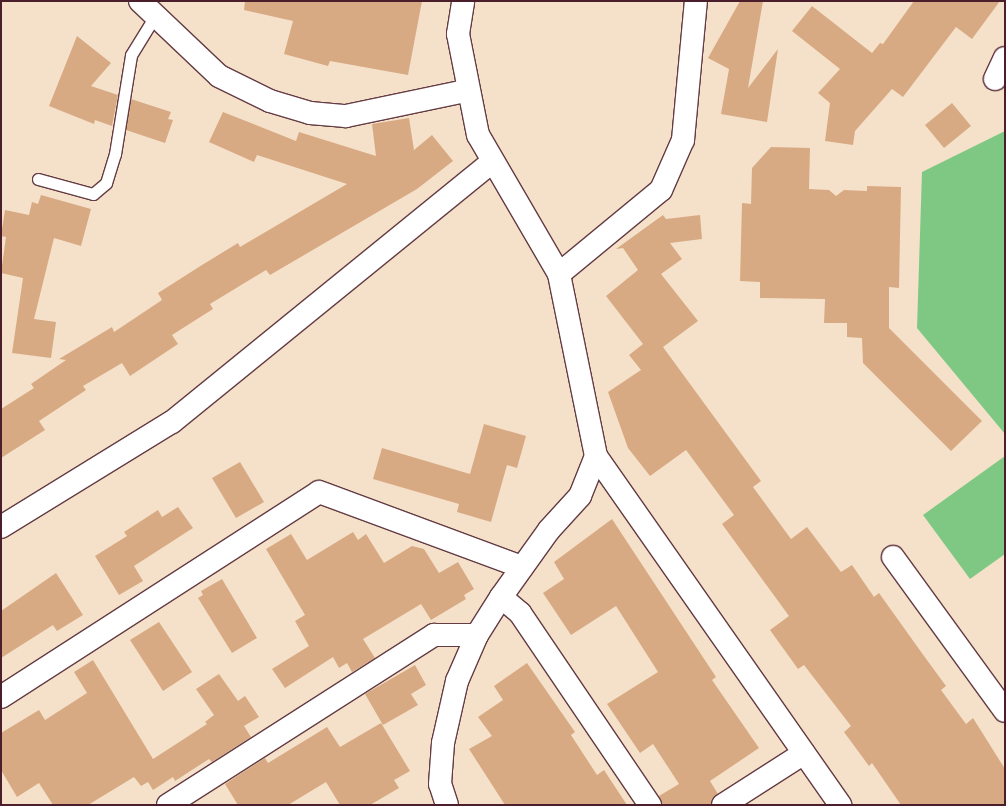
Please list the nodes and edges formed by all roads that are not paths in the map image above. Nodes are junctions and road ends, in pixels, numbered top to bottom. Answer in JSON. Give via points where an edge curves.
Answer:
{"nodes":[{"id":1,"x":463,"y":1,"type":"edge"},
{"id":2,"x":696,"y":1,"type":"edge"},
{"id":3,"x":145,"y":5,"type":"edge"},
{"id":4,"x":1005,"y":58,"type":"edge"},
{"id":5,"x":995,"y":79,"type":"dead end"},
{"id":6,"x":466,"y":92,"type":"junction"},
{"id":7,"x":492,"y":162,"type":"junction"},
{"id":8,"x":38,"y":179,"type":"dead end"},
{"id":9,"x":559,"y":274,"type":"junction"},
{"id":10,"x":596,"y":456,"type":"junction"},
{"id":11,"x":1,"y":527,"type":"edge"},
{"id":12,"x":893,"y":557,"type":"dead end"},
{"id":13,"x":522,"y":567,"type":"junction"},
{"id":14,"x":501,"y":597,"type":"junction"},
{"id":15,"x":478,"y":635,"type":"junction"},
{"id":16,"x":1,"y":697,"type":"edge"},
{"id":17,"x":1005,"y":711,"type":"edge"},
{"id":18,"x":804,"y":754,"type":"junction"},
{"id":19,"x":168,"y":805,"type":"edge"},
{"id":20,"x":447,"y":805,"type":"edge"},
{"id":21,"x":650,"y":805,"type":"edge"},
{"id":22,"x":723,"y":805,"type":"edge"},
{"id":23,"x":840,"y":805,"type":"edge"}],
"edges":[{"from":1,"to":6,"type":"street","via":[[458,34]]},
{"from":2,"to":9,"type":"street","via":[[683,140],[661,190]]},
{"from":3,"to":6,"type":"street","via":[[219,76],[270,101],[310,113],[346,116]]},
{"from":3,"to":8,"type":"lane","via":[[131,55],[114,154],[106,182],[93,194]]},
{"from":4,"to":5,"type":"street"},
{"from":6,"to":7,"type":"street","via":[[478,135]]},
{"from":7,"to":9,"type":"street"},
{"from":7,"to":11,"type":"street","via":[[172,422]]},
{"from":9,"to":10,"type":"street"},
{"from":10,"to":13,"type":"street","via":[[580,496]]},
{"from":10,"to":18,"type":"street"},
{"from":12,"to":17,"type":"street"},
{"from":13,"to":14,"type":"street"},
{"from":13,"to":16,"type":"street","via":[[319,492]]},
{"from":14,"to":15,"type":"street"},
{"from":14,"to":21,"type":"street","via":[[520,613]]},
{"from":15,"to":19,"type":"street","via":[[434,635]]},
{"from":15,"to":20,"type":"street","via":[[457,681],[443,743],[440,784]]},
{"from":18,"to":22,"type":"street"},
{"from":18,"to":23,"type":"street"}]}
